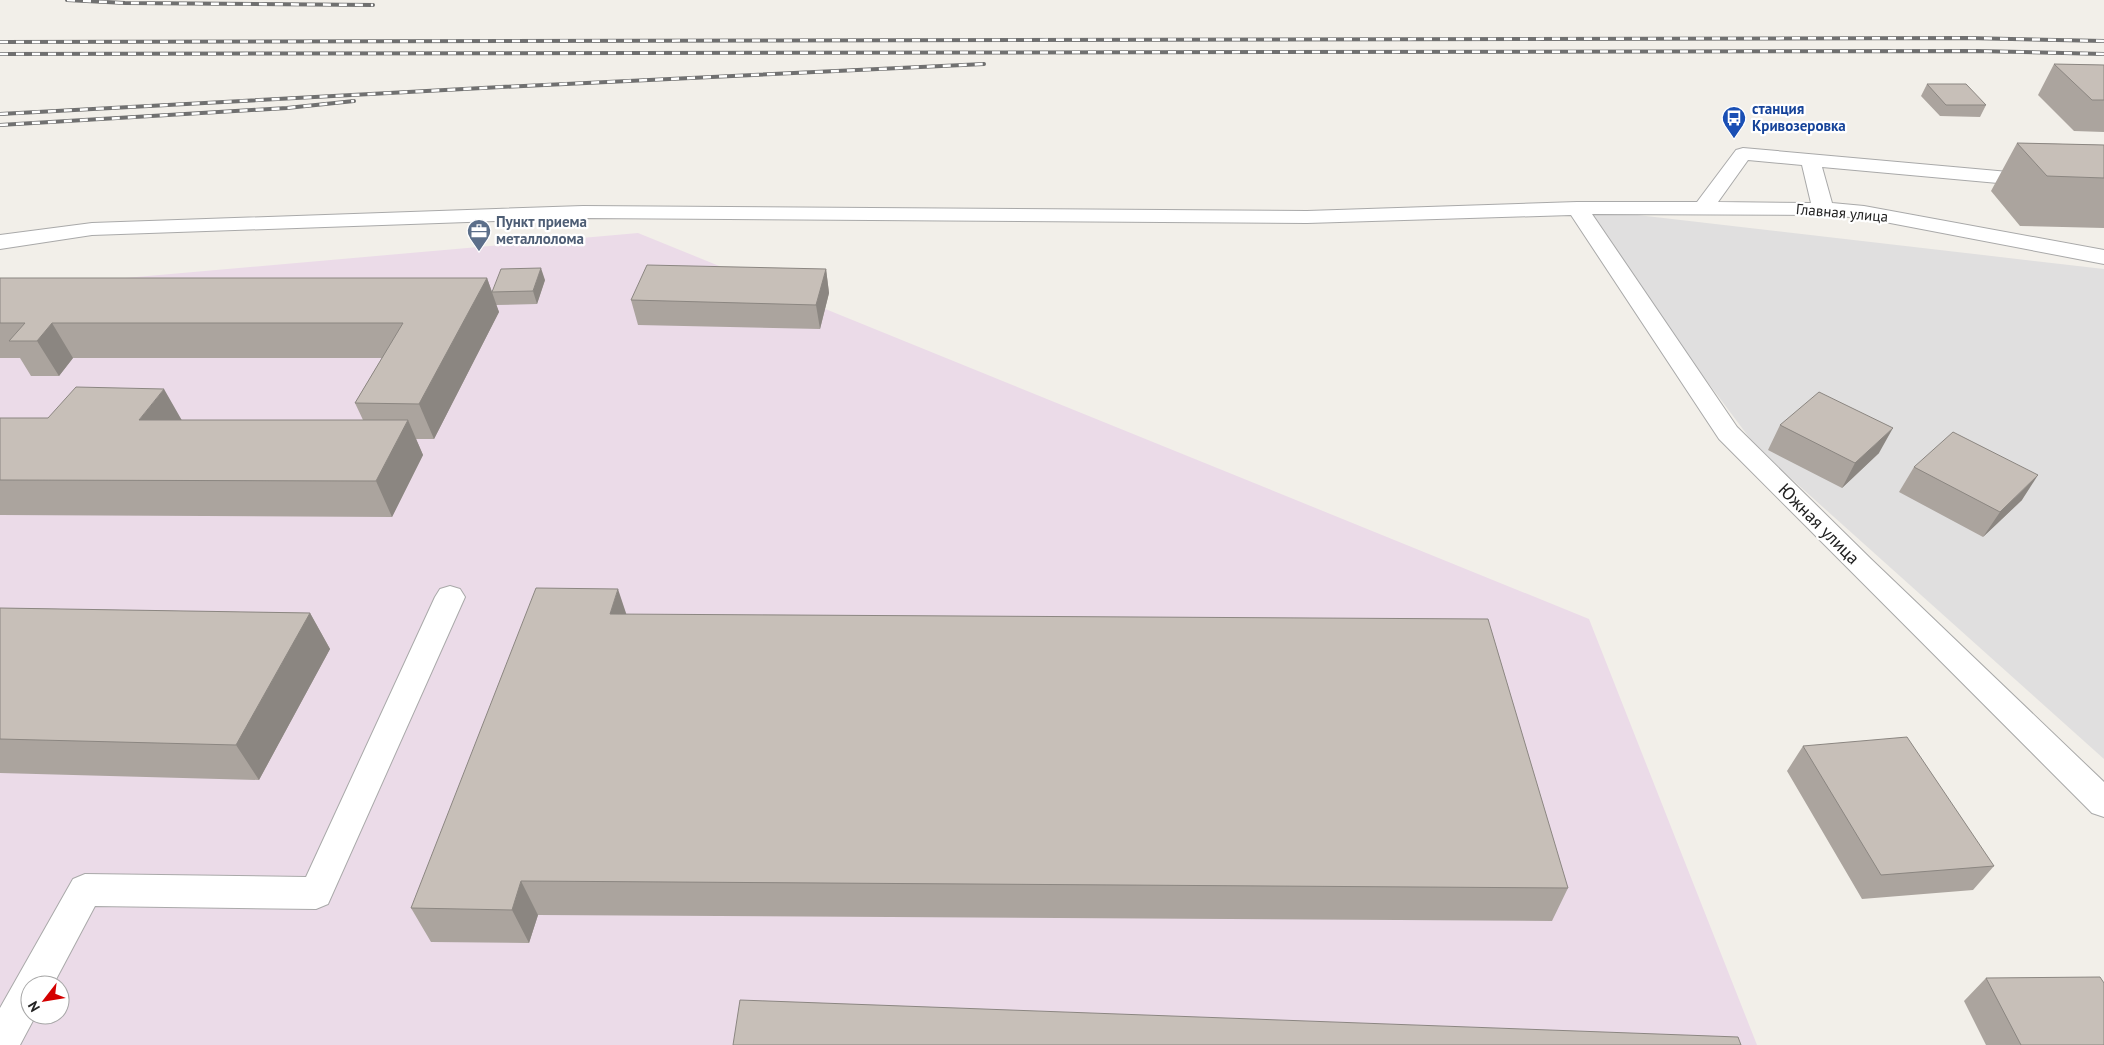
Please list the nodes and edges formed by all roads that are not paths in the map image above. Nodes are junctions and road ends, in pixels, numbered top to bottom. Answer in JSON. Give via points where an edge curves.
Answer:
{"nodes":[{"id":1,"x":1810,"y":159,"type":"junction"},
{"id":2,"x":2104,"y":183,"type":"edge"},
{"id":3,"x":1577,"y":208,"type":"junction"},
{"id":4,"x":1702,"y":208,"type":"junction"},
{"id":5,"x":1823,"y":209,"type":"junction"},
{"id":6,"x":0,"y":242,"type":"edge"},
{"id":7,"x":2104,"y":257,"type":"edge"},
{"id":8,"x":450,"y":597,"type":"dead end"},
{"id":9,"x":2104,"y":803,"type":"edge"},
{"id":10,"x":38,"y":975,"type":"edge"},
{"id":11,"x":20,"y":1008,"type":"edge"},
{"id":12,"x":0,"y":1045,"type":"edge"}],
"edges":[{"from":1,"to":2,"type":"street","via":[[2031,180]]},
{"from":1,"to":4,"type":"street","via":[[1743,154]]},
{"from":1,"to":5,"type":"street"},
{"from":3,"to":4,"type":"street","name":"Главная улица"},
{"from":3,"to":6,"type":"street","name":"Главная улица","via":[[1307,217],[583,212],[92,229]]},
{"from":3,"to":9,"type":"street","name":"Южная улица","via":[[1728,433]]},
{"from":4,"to":5,"type":"street","name":"Главная улица"},
{"from":5,"to":7,"type":"street","name":"Главная улица","via":[[1864,212]]},
{"from":8,"to":10,"type":"street","via":[[316,893],[85,890]]},
{"from":11,"to":12,"type":"street"}]}
